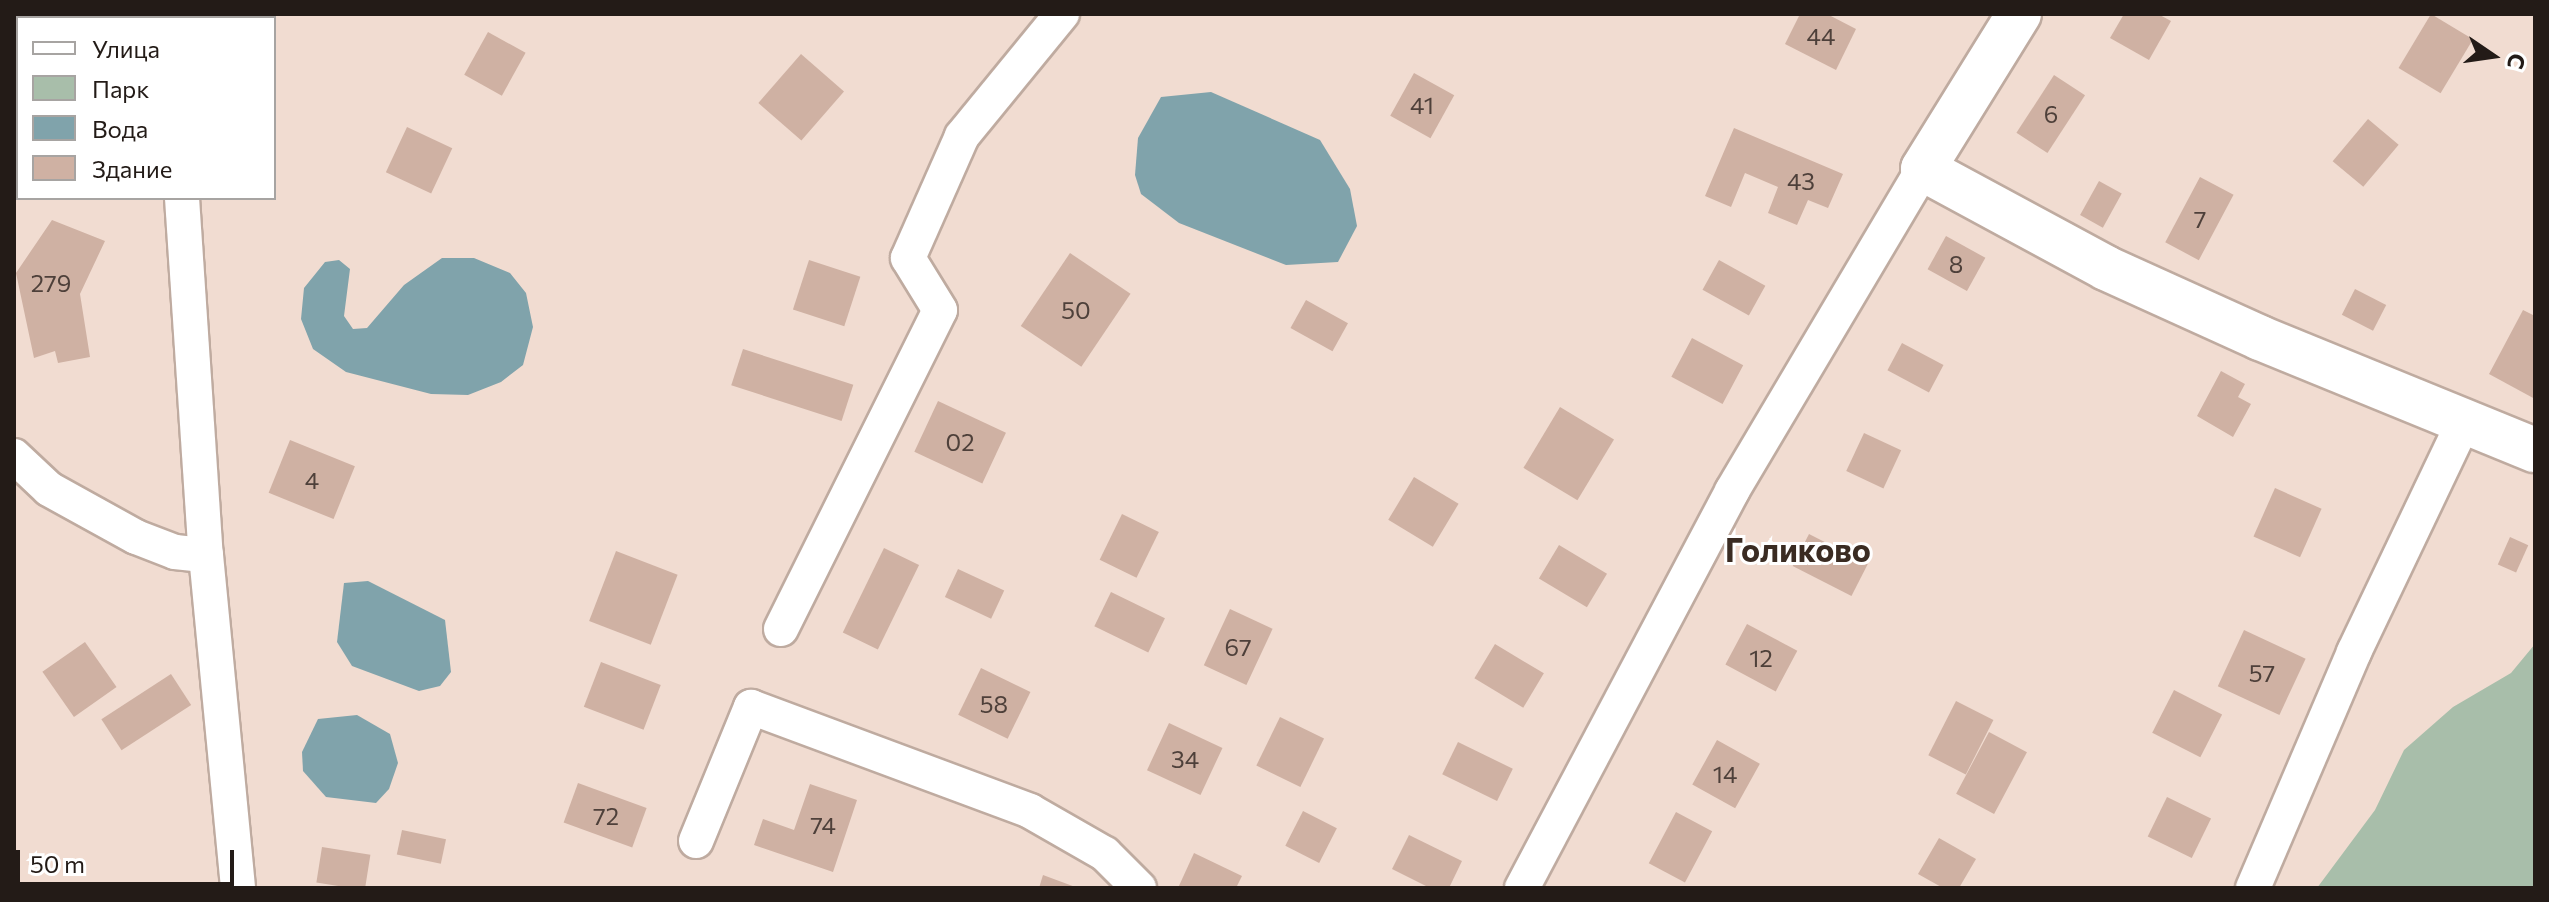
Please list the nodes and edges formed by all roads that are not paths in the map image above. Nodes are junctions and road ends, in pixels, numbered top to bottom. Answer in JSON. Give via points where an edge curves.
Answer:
{"nodes":[{"id":1,"x":1062,"y":14,"type":"edge"},
{"id":2,"x":2019,"y":14,"type":"edge"},
{"id":3,"x":1923,"y":169,"type":"junction"},
{"id":4,"x":182,"y":200,"type":"edge"},
{"id":5,"x":2464,"y":421,"type":"junction"},
{"id":6,"x":2535,"y":450,"type":"edge"},
{"id":7,"x":14,"y":456,"type":"edge"},
{"id":8,"x":206,"y":555,"type":"junction"},
{"id":9,"x":781,"y":629,"type":"dead end"},
{"id":10,"x":696,"y":841,"type":"dead end"},
{"id":11,"x":238,"y":888,"type":"edge"},
{"id":12,"x":1139,"y":888,"type":"edge"},
{"id":13,"x":1522,"y":888,"type":"edge"},
{"id":14,"x":2253,"y":888,"type":"edge"}],
"edges":[{"from":1,"to":9,"type":"street","via":[[962,136],[908,258],[940,310]]},
{"from":2,"to":3,"type":"street"},
{"from":3,"to":5,"type":"street","via":[[2106,268]]},
{"from":3,"to":13,"type":"street","via":[[1732,491]]},
{"from":4,"to":8,"type":"street"},
{"from":5,"to":6,"type":"street"},
{"from":5,"to":14,"type":"street","via":[[2354,652]]},
{"from":7,"to":8,"type":"street","via":[[49,489],[136,537],[175,552]]},
{"from":8,"to":11,"type":"street"},
{"from":10,"to":12,"type":"street","via":[[751,707],[1030,811],[1105,854]]}]}
